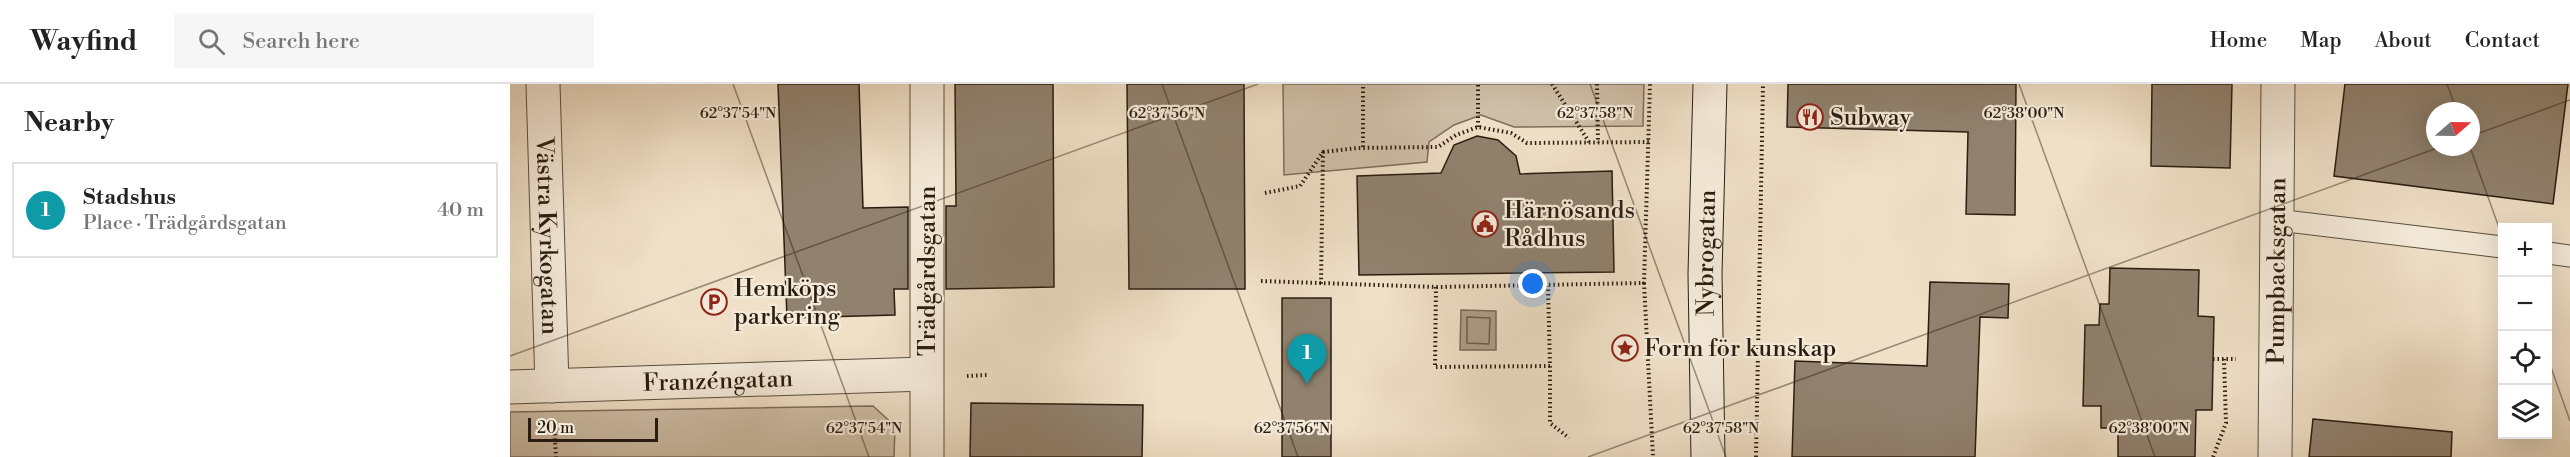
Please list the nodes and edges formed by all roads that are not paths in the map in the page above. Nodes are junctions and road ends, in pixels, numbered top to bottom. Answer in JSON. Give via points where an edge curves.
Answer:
{"nodes":[{"id":1,"x":543,"y":84,"type":"edge"},
{"id":2,"x":927,"y":84,"type":"edge"},
{"id":3,"x":1710,"y":84,"type":"edge"},
{"id":4,"x":2278,"y":84,"type":"edge"},
{"id":5,"x":2278,"y":220,"type":"junction"},
{"id":6,"x":2498,"y":247,"type":"edge"},
{"id":7,"x":2552,"y":254,"type":"edge"},
{"id":8,"x":2570,"y":256,"type":"edge"},
{"id":9,"x":926,"y":374,"type":"junction"},
{"id":10,"x":552,"y":386,"type":"junction"},
{"id":11,"x":510,"y":387,"type":"edge"},
{"id":12,"x":927,"y":457,"type":"edge"},
{"id":13,"x":1708,"y":457,"type":"edge"},
{"id":14,"x":2275,"y":457,"type":"edge"}],
"edges":[{"from":1,"to":10,"type":"street","name":"Västra Kyrkogatan"},
{"from":2,"to":9,"type":"street","name":"Trädgårdsgatan"},
{"from":3,"to":13,"type":"street","name":"Nybrogatan","via":[[1705,274]]},
{"from":4,"to":5,"type":"street","name":"Pumpbacksgatan"},
{"from":5,"to":6,"type":"lane"},
{"from":5,"to":14,"type":"street","name":"Pumpbacksgatan"},
{"from":7,"to":8,"type":"lane"},
{"from":9,"to":10,"type":"street","name":"Franzéngatan"},
{"from":9,"to":12,"type":"street","name":"Trädgårdsgatan"},
{"from":10,"to":11,"type":"street","name":"Franzéngatan"}]}
